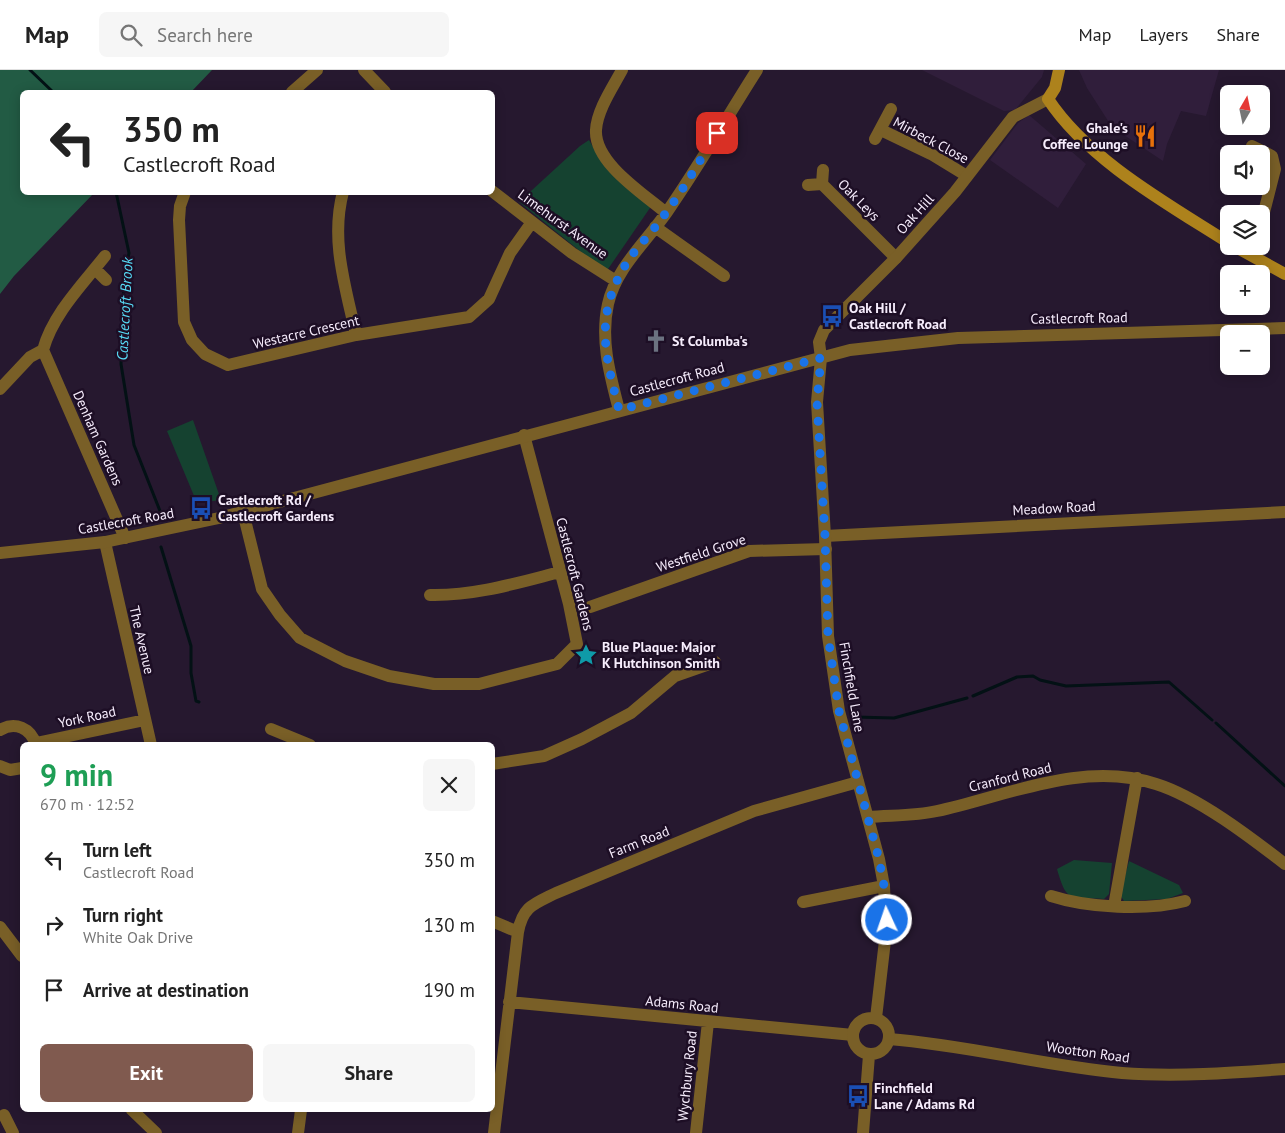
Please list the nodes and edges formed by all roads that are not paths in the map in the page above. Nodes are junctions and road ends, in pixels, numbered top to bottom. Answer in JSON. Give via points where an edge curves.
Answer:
{"nodes":[{"id":1,"x":317,"y":70,"type":"edge"},
{"id":2,"x":364,"y":70,"type":"edge"},
{"id":3,"x":622,"y":70,"type":"edge"},
{"id":4,"x":757,"y":70,"type":"edge"},
{"id":5,"x":1059,"y":70,"type":"edge"},
{"id":6,"x":294,"y":90,"type":"edge"},
{"id":7,"x":383,"y":90,"type":"edge"},
{"id":8,"x":1048,"y":99,"type":"junction"},
{"id":9,"x":891,"y":109,"type":"dead end"},
{"id":10,"x":1270,"y":155,"type":"edge"},
{"id":11,"x":823,"y":170,"type":"dead end"},
{"id":12,"x":967,"y":176,"type":"junction"},
{"id":13,"x":822,"y":184,"type":"junction"},
{"id":14,"x":808,"y":185,"type":"dead end"},
{"id":15,"x":1270,"y":189,"type":"edge"},
{"id":16,"x":495,"y":193,"type":"edge"},
{"id":17,"x":184,"y":195,"type":"edge"},
{"id":18,"x":342,"y":195,"type":"edge"},
{"id":19,"x":666,"y":213,"type":"junction"},
{"id":20,"x":532,"y":222,"type":"junction"},
{"id":21,"x":655,"y":227,"type":"junction"},
{"id":22,"x":1220,"y":237,"type":"edge"},
{"id":23,"x":1258,"y":255,"type":"edge"},
{"id":24,"x":105,"y":256,"type":"dead end"},
{"id":25,"x":896,"y":258,"type":"junction"},
{"id":26,"x":95,"y":269,"type":"junction"},
{"id":27,"x":1285,"y":274,"type":"edge"},
{"id":28,"x":724,"y":276,"type":"dead end"},
{"id":29,"x":106,"y":280,"type":"dead end"},
{"id":30,"x":616,"y":281,"type":"junction"},
{"id":31,"x":1285,"y":328,"type":"edge"},
{"id":32,"x":356,"y":335,"type":"junction"},
{"id":33,"x":43,"y":350,"type":"junction"},
{"id":34,"x":821,"y":358,"type":"junction"},
{"id":35,"x":0,"y":390,"type":"edge"},
{"id":36,"x":619,"y":410,"type":"junction"},
{"id":37,"x":524,"y":435,"type":"junction"},
{"id":38,"x":243,"y":512,"type":"junction"},
{"id":39,"x":1285,"y":512,"type":"edge"},
{"id":40,"x":125,"y":538,"type":"junction"},
{"id":41,"x":105,"y":542,"type":"junction"},
{"id":42,"x":825,"y":542,"type":"junction"},
{"id":43,"x":0,"y":553,"type":"edge"},
{"id":44,"x":560,"y":572,"type":"junction"},
{"id":45,"x":430,"y":595,"type":"dead end"},
{"id":46,"x":590,"y":607,"type":"dead end"},
{"id":47,"x":715,"y":662,"type":"dead end"},
{"id":48,"x":145,"y":720,"type":"junction"},
{"id":49,"x":271,"y":729,"type":"dead end"},
{"id":50,"x":0,"y":730,"type":"edge"},
{"id":51,"x":35,"y":742,"type":"edge"},
{"id":52,"x":45,"y":742,"type":"edge"},
{"id":53,"x":150,"y":742,"type":"edge"},
{"id":54,"x":303,"y":742,"type":"edge"},
{"id":55,"x":495,"y":764,"type":"edge"},
{"id":56,"x":0,"y":766,"type":"edge"},
{"id":57,"x":20,"y":768,"type":"edge"},
{"id":58,"x":1137,"y":778,"type":"junction"},
{"id":59,"x":858,"y":782,"type":"junction"},
{"id":60,"x":868,"y":817,"type":"junction"},
{"id":61,"x":1285,"y":864,"type":"edge"},
{"id":62,"x":884,"y":886,"type":"junction"},
{"id":63,"x":1051,"y":896,"type":"dead end"},
{"id":64,"x":1184,"y":901,"type":"dead end"},
{"id":65,"x":803,"y":902,"type":"dead end"},
{"id":66,"x":1114,"y":906,"type":"junction"},
{"id":67,"x":495,"y":922,"type":"edge"},
{"id":68,"x":0,"y":927,"type":"edge"},
{"id":69,"x":518,"y":932,"type":"junction"},
{"id":70,"x":20,"y":953,"type":"edge"},
{"id":71,"x":509,"y":1002,"type":"junction"},
{"id":72,"x":876,"y":1018,"type":"junction"},
{"id":73,"x":708,"y":1022,"type":"junction"},
{"id":74,"x":853,"y":1035,"type":"junction"},
{"id":75,"x":889,"y":1038,"type":"junction"},
{"id":76,"x":869,"y":1055,"type":"junction"},
{"id":77,"x":1285,"y":1069,"type":"edge"},
{"id":78,"x":134,"y":1112,"type":"edge"},
{"id":79,"x":301,"y":1112,"type":"edge"},
{"id":80,"x":156,"y":1133,"type":"edge"},
{"id":81,"x":298,"y":1133,"type":"edge"},
{"id":82,"x":494,"y":1133,"type":"edge"},
{"id":83,"x":696,"y":1133,"type":"edge"},
{"id":84,"x":863,"y":1133,"type":"edge"}],
"edges":[{"from":1,"to":6,"type":"street"},
{"from":2,"to":7,"type":"street"},
{"from":3,"to":19,"type":"street","via":[[602,109],[596,130],[598,141],[608,163]]},
{"from":4,"to":19,"type":"street"},
{"from":5,"to":8,"type":"main road"},
{"from":8,"to":12,"type":"street","name":"Oak Hill","via":[[1013,117]]},
{"from":8,"to":22,"type":"main road","via":[[1061,119],[1087,145]]},
{"from":9,"to":12,"type":"street","name":"Mirbeck Close","via":[[878,135],[931,154]]},
{"from":10,"to":15,"type":"street","via":[[1275,169]]},
{"from":11,"to":13,"type":"street","name":"Oak Leys"},
{"from":12,"to":25,"type":"street","name":"Oak Hill"},
{"from":13,"to":14,"type":"street","name":"Oak Leys"},
{"from":13,"to":25,"type":"street","name":"Oak Leys"},
{"from":16,"to":20,"type":"street","name":"Limehurst Avenue"},
{"from":17,"to":32,"type":"street","name":"Westacre Crescent","via":[[179,220],[184,322],[192,340],[205,354],[228,365]]},
{"from":18,"to":32,"type":"street","via":[[337,236]]},
{"from":19,"to":21,"type":"street"},
{"from":20,"to":30,"type":"street","name":"Limehurst Avenue"},
{"from":20,"to":32,"type":"street","name":"Westacre Crescent","via":[[510,253],[489,299],[469,317]]},
{"from":21,"to":28,"type":"street"},
{"from":21,"to":30,"type":"street"},
{"from":23,"to":27,"type":"main road"},
{"from":24,"to":26,"type":"street"},
{"from":25,"to":34,"type":"street","name":"Oak Hill","via":[[824,330],[819,342]]},
{"from":26,"to":29,"type":"street"},
{"from":26,"to":33,"type":"street","via":[[47,334]]},
{"from":30,"to":36,"type":"street","via":[[607,305],[605,330],[608,369]]},
{"from":31,"to":34,"type":"street","name":"Castlecroft Road","via":[[958,338],[881,345]]},
{"from":33,"to":35,"type":"street","via":[[30,357]]},
{"from":33,"to":40,"type":"street","name":"Denham Gardens"},
{"from":34,"to":36,"type":"street","name":"Castlecroft Road"},
{"from":34,"to":42,"type":"street","name":"Finchfield Lane","via":[[817,402]]},
{"from":36,"to":37,"type":"street","name":"Castlecroft Road"},
{"from":37,"to":38,"type":"street","name":"Castlecroft Road"},
{"from":37,"to":44,"type":"street","name":"Castlecroft Gardens"},
{"from":38,"to":40,"type":"street","name":"Castlecroft Road"},
{"from":38,"to":44,"type":"street","name":"Castlecroft Gardens","via":[[262,590],[300,638],[345,661],[398,678],[434,684],[479,684],[557,664],[577,644]]},
{"from":39,"to":42,"type":"street","name":"Meadow Road"},
{"from":40,"to":41,"type":"street","name":"Castlecroft Road"},
{"from":41,"to":43,"type":"street","name":"Castlecroft Road"},
{"from":41,"to":48,"type":"street","name":"The Avenue"},
{"from":42,"to":46,"type":"street","name":"Westfield Grove","via":[[750,551]]},
{"from":42,"to":59,"type":"street","name":"Finchfield Lane","via":[[831,666]]},
{"from":44,"to":45,"type":"street","via":[[480,592]]},
{"from":47,"to":55,"type":"street","via":[[675,676],[631,713],[582,739],[544,756]]},
{"from":48,"to":52,"type":"street","name":"York Road"},
{"from":48,"to":53,"type":"street","name":"The Avenue"},
{"from":49,"to":54,"type":"street"},
{"from":50,"to":51,"type":"street","name":"York Road","via":[[21,727],[28,730]]},
{"from":56,"to":57,"type":"street","via":[[10,770]]},
{"from":58,"to":60,"type":"street","name":"Cranford Road","via":[[1051,780],[935,811]]},
{"from":58,"to":61,"type":"street","name":"Cranford Road","via":[[1179,794],[1243,832]]},
{"from":58,"to":66,"type":"street"},
{"from":59,"to":60,"type":"street","name":"Finchfield Lane"},
{"from":59,"to":69,"type":"street","name":"Farm Road","via":[[754,811],[556,893],[527,908]]},
{"from":60,"to":62,"type":"street","name":"Finchfield Lane"},
{"from":62,"to":65,"type":"street"},
{"from":62,"to":72,"type":"street","name":"Finchfield Lane","via":[[886,932]]},
{"from":63,"to":66,"type":"street","via":[[1070,902]]},
{"from":64,"to":66,"type":"street","via":[[1169,905]]},
{"from":67,"to":69,"type":"street"},
{"from":68,"to":70,"type":"street"},
{"from":69,"to":71,"type":"street","name":"Farm Road"},
{"from":71,"to":73,"type":"street","name":"Adams Road"},
{"from":71,"to":82,"type":"street","name":"Farm Road"},
{"from":72,"to":74,"type":"street","via":[[860,1021]]},
{"from":72,"to":75,"type":"street","via":[[886,1026]]},
{"from":73,"to":74,"type":"street","name":"Adams Road"},
{"from":73,"to":83,"type":"street","name":"Wychbury Road"},
{"from":74,"to":76,"type":"street","via":[[855,1045]]},
{"from":75,"to":76,"type":"street","via":[[883,1050]]},
{"from":75,"to":77,"type":"street","name":"Wootton Road","via":[[968,1047],[1122,1073],[1161,1075]]},
{"from":76,"to":84,"type":"street"},
{"from":78,"to":80,"type":"street"},
{"from":79,"to":81,"type":"street"}]}
